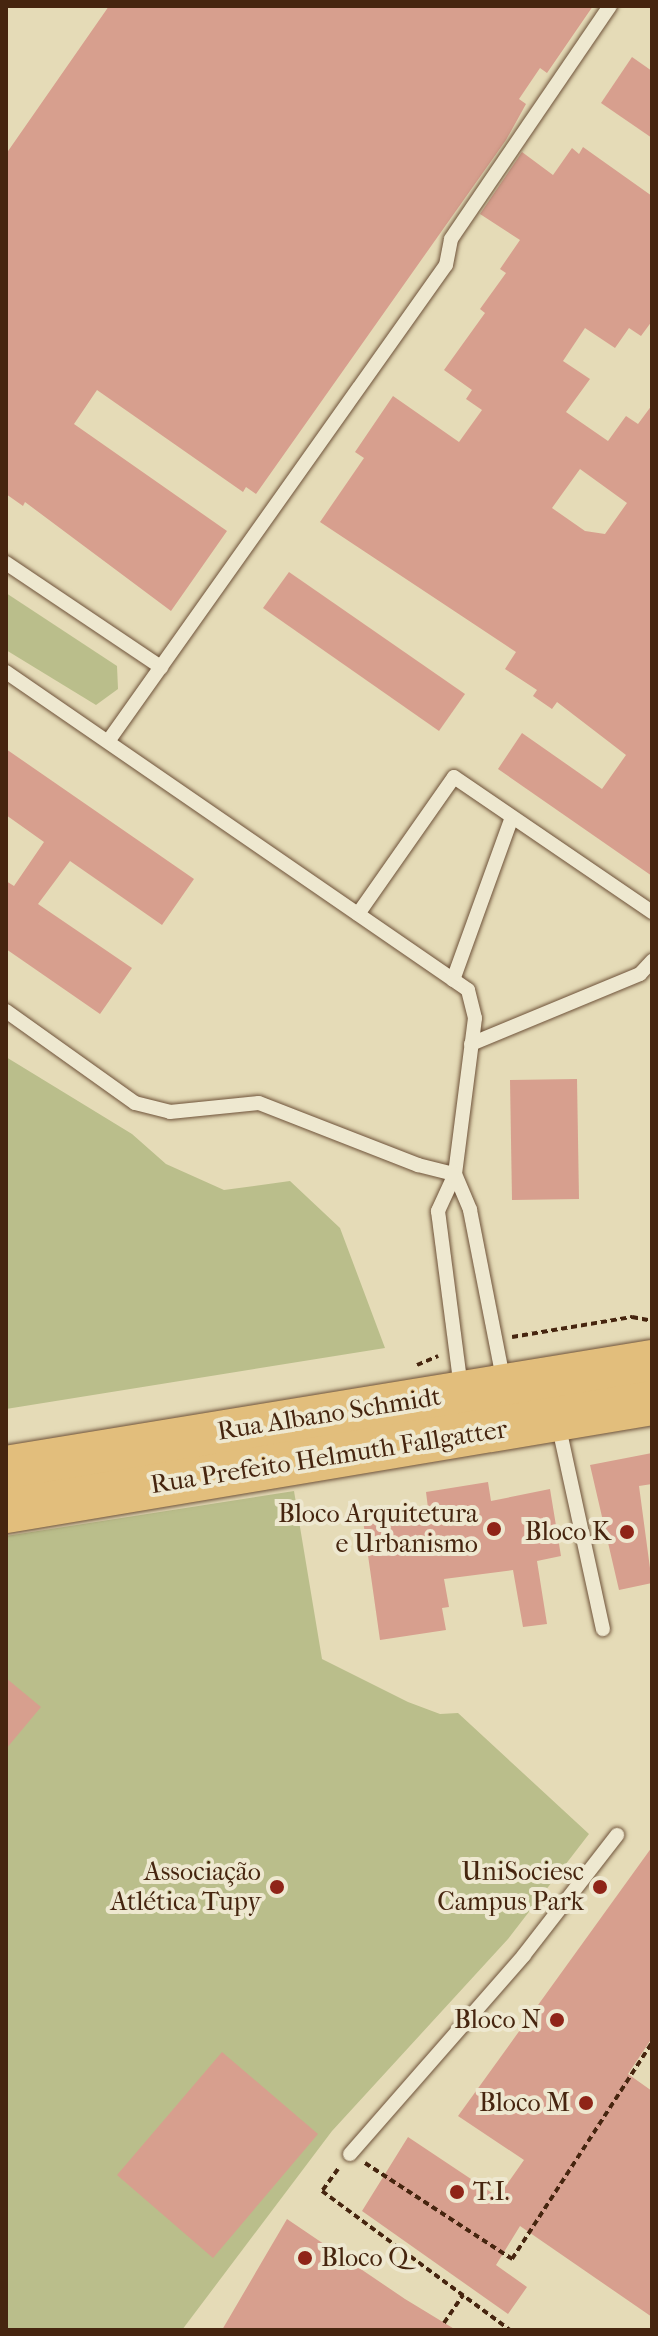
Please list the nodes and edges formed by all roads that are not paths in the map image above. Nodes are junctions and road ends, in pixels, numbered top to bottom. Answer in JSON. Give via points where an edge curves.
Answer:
{"nodes":[{"id":1,"x":610,"y":6,"type":"edge"},
{"id":2,"x":6,"y":563,"type":"edge"},
{"id":3,"x":161,"y":667,"type":"junction"},
{"id":4,"x":6,"y":672,"type":"edge"},
{"id":5,"x":109,"y":740,"type":"junction"},
{"id":6,"x":512,"y":817,"type":"junction"},
{"id":7,"x":652,"y":912,"type":"edge"},
{"id":8,"x":358,"y":914,"type":"junction"},
{"id":9,"x":652,"y":961,"type":"edge"},
{"id":10,"x":453,"y":980,"type":"junction"},
{"id":11,"x":6,"y":1011,"type":"edge"},
{"id":12,"x":471,"y":1044,"type":"junction"},
{"id":13,"x":455,"y":1174,"type":"junction"},
{"id":14,"x":652,"y":1362,"type":"edge"},
{"id":15,"x":504,"y":1385,"type":"junction"},
{"id":16,"x":462,"y":1392,"type":"junction"},
{"id":17,"x":652,"y":1403,"type":"edge"},
{"id":18,"x":557,"y":1419,"type":"junction"},
{"id":19,"x":6,"y":1468,"type":"edge"},
{"id":20,"x":6,"y":1511,"type":"edge"},
{"id":21,"x":603,"y":1629,"type":"dead end"},
{"id":22,"x":617,"y":1835,"type":"dead end"},
{"id":23,"x":350,"y":2154,"type":"road end"}],
"edges":[{"from":1,"to":3,"type":"lane","via":[[451,239],[446,265]]},
{"from":2,"to":3,"type":"lane"},
{"from":3,"to":5,"type":"lane"},
{"from":4,"to":5,"type":"lane"},
{"from":5,"to":8,"type":"lane"},
{"from":6,"to":7,"type":"lane"},
{"from":6,"to":8,"type":"lane","via":[[454,777]]},
{"from":6,"to":10,"type":"lane"},
{"from":8,"to":10,"type":"lane"},
{"from":9,"to":12,"type":"lane","via":[[640,974]]},
{"from":10,"to":12,"type":"lane","via":[[468,990],[475,1018]]},
{"from":11,"to":13,"type":"lane","via":[[135,1103],[170,1112],[259,1103],[418,1165]]},
{"from":12,"to":13,"type":"lane"},
{"from":13,"to":15,"type":"lane","via":[[470,1210]]},
{"from":13,"to":16,"type":"lane","via":[[438,1211]]},
{"from":14,"to":15,"type":"main road","name":"Rua Albano Schmidt"},
{"from":15,"to":16,"type":"main road","name":"Rua Albano Schmidt"},
{"from":16,"to":19,"type":"main road","name":"Rua Albano Schmidt"},
{"from":17,"to":18,"type":"main road","name":"Rua Prefeito Helmuth Fallgatter"},
{"from":18,"to":20,"type":"main road","name":"Rua Prefeito Helmuth Fallgatter"},
{"from":18,"to":21,"type":"lane"},
{"from":22,"to":23,"type":"lane","via":[[524,1955]]}]}
